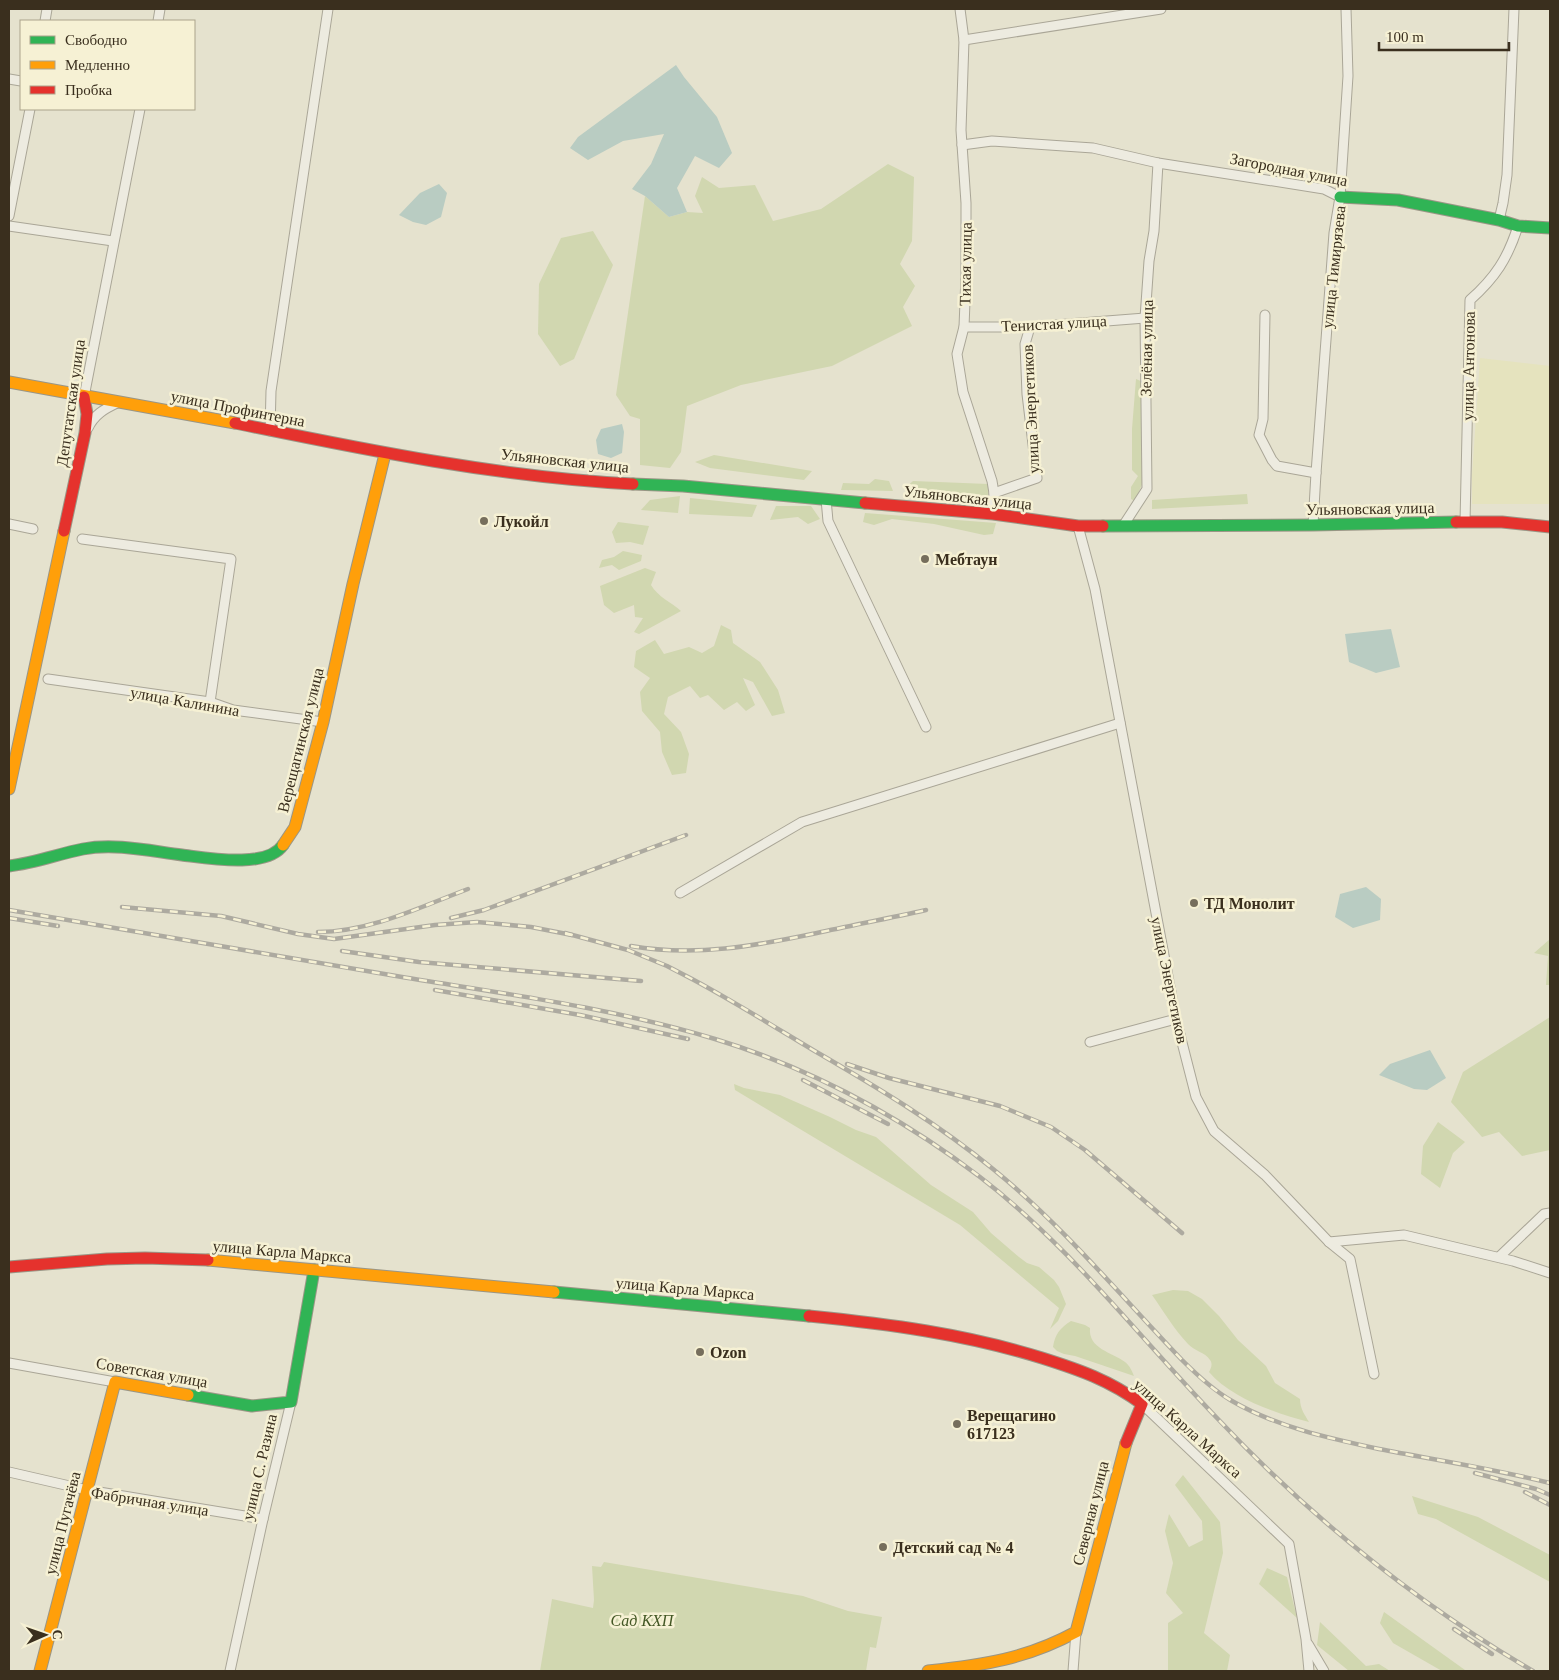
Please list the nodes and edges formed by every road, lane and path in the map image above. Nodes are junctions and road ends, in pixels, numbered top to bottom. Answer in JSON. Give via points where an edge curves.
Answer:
{"nodes":[{"id":1,"x":328,"y":9,"type":"edge"},
{"id":2,"x":960,"y":9,"type":"edge"},
{"id":3,"x":1161,"y":9,"type":"edge"},
{"id":4,"x":1346,"y":9,"type":"edge"},
{"id":5,"x":1514,"y":9,"type":"edge"},
{"id":6,"x":964,"y":40,"type":"junction"},
{"id":7,"x":30,"y":110,"type":"edge"},
{"id":8,"x":140,"y":110,"type":"edge"},
{"id":9,"x":962,"y":145,"type":"junction"},
{"id":10,"x":1158,"y":163,"type":"junction"},
{"id":11,"x":1340,"y":197,"type":"junction"},
{"id":12,"x":9,"y":216,"type":"edge"},
{"id":13,"x":1499,"y":220,"type":"junction"},
{"id":14,"x":9,"y":226,"type":"edge"},
{"id":15,"x":1518,"y":226,"type":"junction"},
{"id":16,"x":1550,"y":228,"type":"edge"},
{"id":17,"x":114,"y":241,"type":"junction"},
{"id":18,"x":1264,"y":315,"type":"dead end"},
{"id":19,"x":1145,"y":318,"type":"junction"},
{"id":20,"x":964,"y":327,"type":"junction"},
{"id":21,"x":1030,"y":327,"type":"junction"},
{"id":22,"x":9,"y":382,"type":"edge"},
{"id":23,"x":84,"y":397,"type":"junction"},
{"id":24,"x":120,"y":402,"type":"junction"},
{"id":25,"x":270,"y":431,"type":"junction"},
{"id":26,"x":85,"y":433,"type":"junction"},
{"id":27,"x":385,"y":454,"type":"junction"},
{"id":28,"x":1316,"y":474,"type":"junction"},
{"id":29,"x":994,"y":493,"type":"junction"},
{"id":30,"x":826,"y":499,"type":"junction"},
{"id":31,"x":993,"y":514,"type":"junction"},
{"id":32,"x":1465,"y":522,"type":"junction"},
{"id":33,"x":9,"y":524,"type":"edge"},
{"id":34,"x":1314,"y":525,"type":"junction"},
{"id":35,"x":1078,"y":526,"type":"junction"},
{"id":36,"x":1123,"y":526,"type":"junction"},
{"id":37,"x":1550,"y":526,"type":"edge"},
{"id":38,"x":33,"y":529,"type":"dead end"},
{"id":39,"x":82,"y":539,"type":"dead end"},
{"id":40,"x":48,"y":680,"type":"dead end"},
{"id":41,"x":210,"y":702,"type":"junction"},
{"id":42,"x":323,"y":722,"type":"junction"},
{"id":43,"x":1120,"y":723,"type":"junction"},
{"id":44,"x":926,"y":727,"type":"dead end"},
{"id":45,"x":9,"y":789,"type":"edge"},
{"id":46,"x":9,"y":866,"type":"edge"},
{"id":47,"x":680,"y":893,"type":"dead end"},
{"id":48,"x":1176,"y":1019,"type":"junction"},
{"id":49,"x":1090,"y":1042,"type":"dead end"},
{"id":50,"x":1550,"y":1213,"type":"edge"},
{"id":51,"x":1329,"y":1242,"type":"junction"},
{"id":52,"x":1499,"y":1257,"type":"junction"},
{"id":53,"x":9,"y":1267,"type":"edge"},
{"id":54,"x":314,"y":1270,"type":"junction"},
{"id":55,"x":1550,"y":1273,"type":"edge"},
{"id":56,"x":9,"y":1363,"type":"edge"},
{"id":57,"x":1374,"y":1374,"type":"dead end"},
{"id":58,"x":115,"y":1382,"type":"junction"},
{"id":59,"x":291,"y":1402,"type":"junction"},
{"id":60,"x":1142,"y":1404,"type":"junction"},
{"id":61,"x":9,"y":1472,"type":"edge"},
{"id":62,"x":87,"y":1490,"type":"junction"},
{"id":63,"x":263,"y":1519,"type":"junction"},
{"id":64,"x":1076,"y":1632,"type":"junction"},
{"id":65,"x":1306,"y":1639,"type":"junction"},
{"id":66,"x":40,"y":1671,"type":"edge"},
{"id":67,"x":230,"y":1671,"type":"edge"},
{"id":68,"x":928,"y":1671,"type":"edge"},
{"id":69,"x":1073,"y":1671,"type":"edge"},
{"id":70,"x":1309,"y":1671,"type":"edge"},
{"id":71,"x":1324,"y":1671,"type":"edge"}],
"edges":[{"from":1,"to":25,"type":"street","via":[[271,391]]},
{"from":2,"to":6,"type":"street","name":"Тихая улица"},
{"from":3,"to":6,"type":"street"},
{"from":4,"to":11,"type":"street","name":"улица Тимирязева","via":[[1348,76]]},
{"from":5,"to":13,"type":"street","via":[[1507,175]]},
{"from":6,"to":9,"type":"street","name":"Тихая улица"},
{"from":7,"to":12,"type":"street"},
{"from":8,"to":17,"type":"street","name":"Депутатская улица"},
{"from":9,"to":10,"type":"street","name":"Загородная улица","via":[[992,141],[1092,148]]},
{"from":9,"to":20,"type":"street","name":"Тихая улица","via":[[966,203]]},
{"from":10,"to":11,"type":"street","name":"Загородная улица","via":[[1324,189]]},
{"from":10,"to":19,"type":"street","name":"Зелёная улица"},
{"from":11,"to":13,"type":"main road","name":"Загородная улица","via":[[1398,200]]},
{"from":11,"to":28,"type":"street","name":"улица Тимирязева","via":[[1334,233]]},
{"from":13,"to":15,"type":"main road","name":"Загородная улица"},
{"from":14,"to":17,"type":"street"},
{"from":15,"to":16,"type":"main road","name":"Загородная улица"},
{"from":15,"to":32,"type":"street","name":"улица Антонова","via":[[1498,270],[1487,286],[1470,300]]},
{"from":17,"to":23,"type":"street","name":"Депутатская улица"},
{"from":18,"to":28,"type":"street","via":[[1263,419],[1259,435],[1277,466]]},
{"from":19,"to":21,"type":"street","name":"Тенистая улица"},
{"from":19,"to":36,"type":"street","name":"Зелёная улица","via":[[1147,489]]},
{"from":20,"to":21,"type":"street","name":"Тенистая улица"},
{"from":20,"to":29,"type":"street","name":"Тихая улица","via":[[957,354],[962,392]]},
{"from":21,"to":29,"type":"street","name":"улица Энергетиков","via":[[1025,344],[1026,394],[1037,478]]},
{"from":22,"to":23,"type":"main road"},
{"from":23,"to":24,"type":"main road","name":"улица Профинтерна"},
{"from":23,"to":26,"type":"main road","name":"Депутатская улица","via":[[87,414]]},
{"from":24,"to":25,"type":"main road","name":"улица Профинтерна"},
{"from":24,"to":26,"type":"street","via":[[98,413]]},
{"from":25,"to":27,"type":"main road","name":"улица Профинтерна"},
{"from":26,"to":45,"type":"main road","name":"Депутатская улица"},
{"from":27,"to":30,"type":"main road","name":"Ульяновская улица","via":[[580,481],[683,486]]},
{"from":27,"to":42,"type":"main road","name":"Верещагинская улица","via":[[352,584]]},
{"from":28,"to":34,"type":"street","name":"улица Тимирязева"},
{"from":29,"to":31,"type":"street","name":"Тихая улица"},
{"from":30,"to":31,"type":"main road","name":"Ульяновская улица"},
{"from":30,"to":44,"type":"street","via":[[828,521]]},
{"from":31,"to":35,"type":"main road","name":"Ульяновская улица"},
{"from":32,"to":34,"type":"main road","name":"Ульяновская улица"},
{"from":32,"to":37,"type":"main road","name":"Ульяновская улица"},
{"from":33,"to":38,"type":"street"},
{"from":34,"to":36,"type":"main road","name":"Ульяновская улица"},
{"from":35,"to":36,"type":"main road","name":"Ульяновская улица"},
{"from":35,"to":43,"type":"street","name":"улица Энергетиков","via":[[1095,589]]},
{"from":39,"to":41,"type":"street","via":[[231,559]]},
{"from":40,"to":41,"type":"street","name":"улица Калинина"},
{"from":41,"to":42,"type":"street","name":"улица Калинина","via":[[233,710]]},
{"from":42,"to":46,"type":"main road","name":"Верещагинская улица","via":[[295,826],[280,850],[266,857],[228,860],[101,848]]},
{"from":43,"to":47,"type":"street","via":[[802,822]]},
{"from":43,"to":48,"type":"street","name":"улица Энергетиков"},
{"from":48,"to":49,"type":"street"},
{"from":48,"to":51,"type":"street","name":"улица Энергетиков","via":[[1196,1097],[1214,1131],[1265,1175]]},
{"from":50,"to":52,"type":"street","via":[[1544,1214]]},
{"from":51,"to":52,"type":"street","via":[[1404,1235]]},
{"from":51,"to":57,"type":"street","name":"улица Энергетиков","via":[[1350,1259]]},
{"from":52,"to":55,"type":"street"},
{"from":53,"to":54,"type":"main road","name":"улица Карла Маркса","via":[[145,1258]]},
{"from":54,"to":59,"type":"main road","name":"улица С. Разина"},
{"from":54,"to":60,"type":"main road","name":"улица Карла Маркса","via":[[740,1309],[934,1331],[1000,1345],[1079,1370],[1119,1388]]},
{"from":56,"to":58,"type":"street","name":"Советская улица"},
{"from":58,"to":59,"type":"main road","name":"Советская улица","via":[[252,1406]]},
{"from":58,"to":62,"type":"main road","name":"улица Пугачёва"},
{"from":59,"to":63,"type":"street","name":"улица С. Разина"},
{"from":60,"to":64,"type":"main road","name":"Северная улица","via":[[1123,1450]]},
{"from":60,"to":65,"type":"street","name":"улица Карла Маркса","via":[[1289,1544]]},
{"from":61,"to":62,"type":"street","name":"Фабричная улица"},
{"from":62,"to":63,"type":"street","name":"Фабричная улица"},
{"from":62,"to":66,"type":"main road","name":"улица Пугачёва"},
{"from":63,"to":67,"type":"street","name":"улица С. Разина"},
{"from":64,"to":68,"type":"main road","via":[[1012,1658]]},
{"from":64,"to":69,"type":"street","name":"Северная улица"},
{"from":65,"to":70,"type":"street"},
{"from":65,"to":71,"type":"street"}]}
